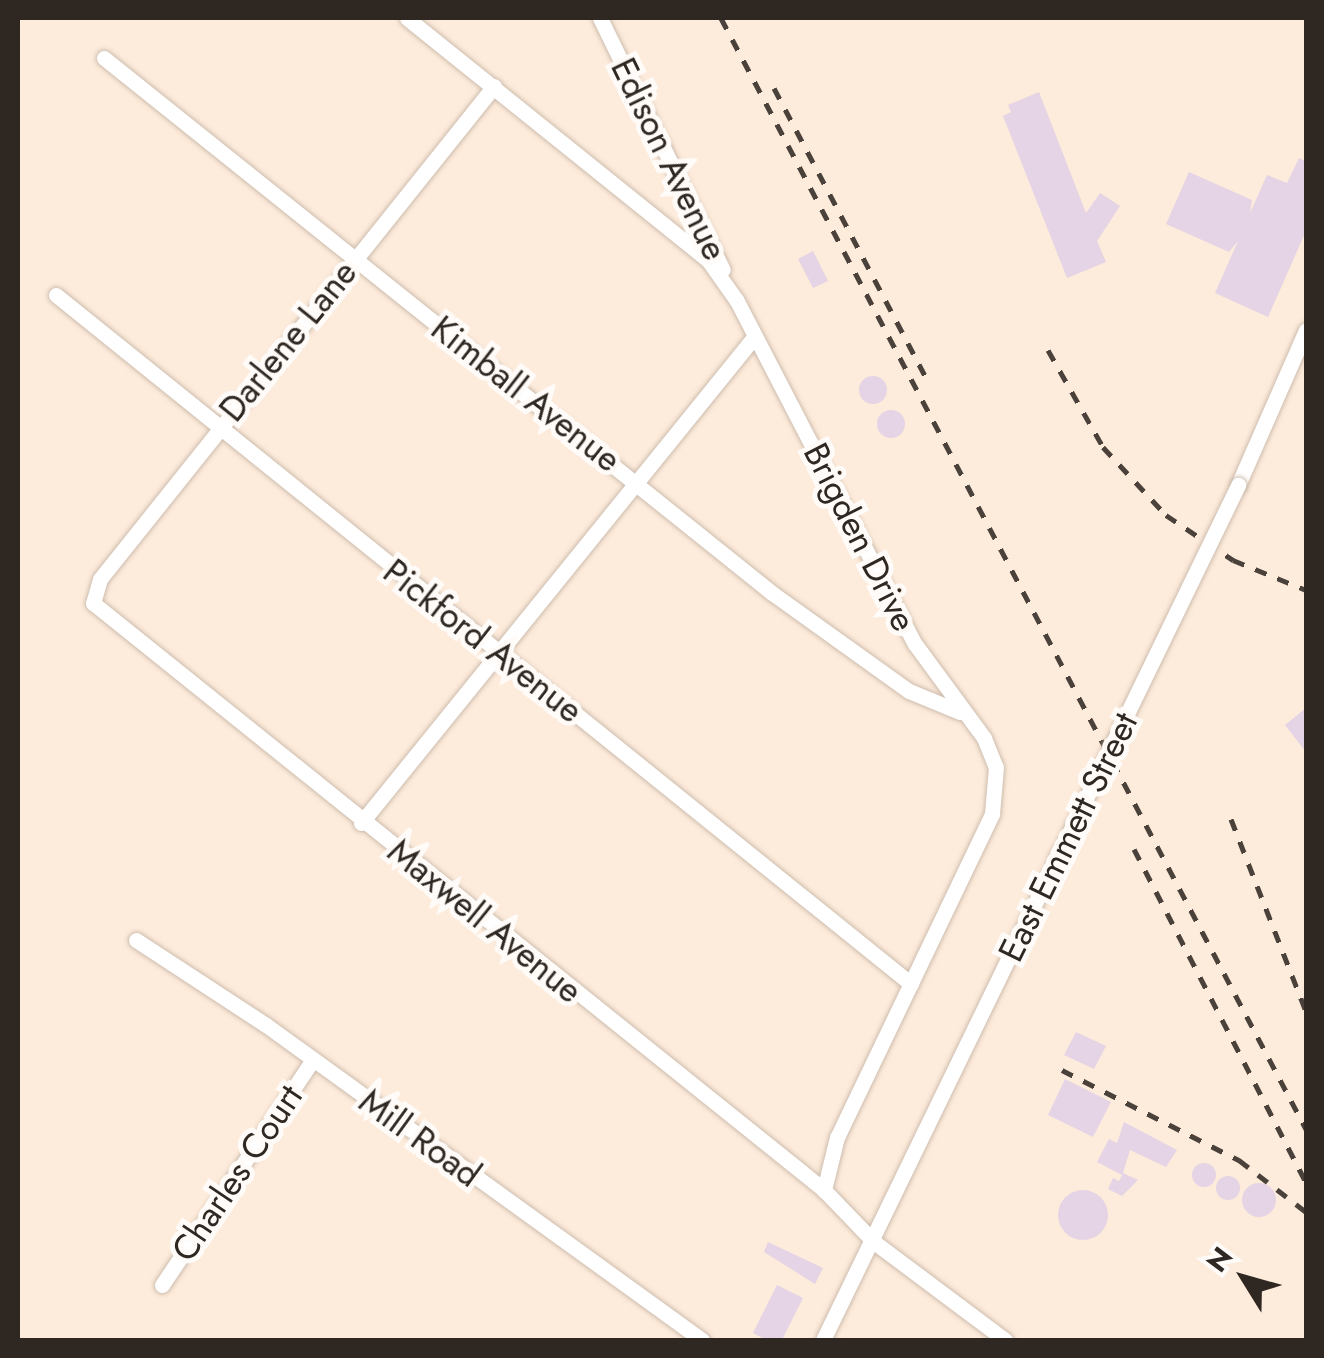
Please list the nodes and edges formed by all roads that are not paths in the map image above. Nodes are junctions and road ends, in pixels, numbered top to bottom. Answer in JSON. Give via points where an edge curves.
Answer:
{"nodes":[{"id":1,"x":407,"y":18,"type":"edge"},
{"id":2,"x":600,"y":18,"type":"edge"},
{"id":3,"x":104,"y":58,"type":"dead end"},
{"id":4,"x":494,"y":86,"type":"junction"},
{"id":5,"x":354,"y":258,"type":"junction"},
{"id":6,"x":56,"y":295,"type":"dead end"},
{"id":7,"x":737,"y":301,"type":"junction"},
{"id":8,"x":1306,"y":330,"type":"edge"},
{"id":9,"x":755,"y":336,"type":"junction"},
{"id":10,"x":218,"y":429,"type":"junction"},
{"id":11,"x":634,"y":480,"type":"junction"},
{"id":12,"x":93,"y":603,"type":"joint"},
{"id":13,"x":499,"y":656,"type":"junction"},
{"id":14,"x":960,"y":712,"type":"junction"},
{"id":15,"x":361,"y":822,"type":"junction"},
{"id":16,"x":136,"y":940,"type":"dead end"},
{"id":17,"x":912,"y":984,"type":"junction"},
{"id":18,"x":312,"y":1061,"type":"junction"},
{"id":19,"x":824,"y":1190,"type":"junction"},
{"id":20,"x":874,"y":1242,"type":"junction"},
{"id":21,"x":162,"y":1284,"type":"dead end"},
{"id":22,"x":702,"y":1340,"type":"edge"},
{"id":23,"x":823,"y":1340,"type":"edge"},
{"id":24,"x":1005,"y":1340,"type":"edge"}],
"edges":[{"from":1,"to":4,"type":"street","name":"Brigden Drive"},
{"from":2,"to":7,"type":"street","name":"Edison Avenue"},
{"from":3,"to":5,"type":"street","name":"Kimball Avenue"},
{"from":4,"to":5,"type":"street","name":"Darlene Lane"},
{"from":4,"to":7,"type":"street","name":"Brigden Drive","via":[[708,260]]},
{"from":5,"to":10,"type":"street","name":"Darlene Lane"},
{"from":5,"to":11,"type":"street","name":"Kimball Avenue"},
{"from":6,"to":10,"type":"street","name":"Pickford Avenue"},
{"from":7,"to":9,"type":"street","name":"Brigden Drive"},
{"from":8,"to":20,"type":"street","name":"East Emmett Street","bridge":true},
{"from":9,"to":11,"type":"street"},
{"from":9,"to":14,"type":"street","name":"Brigden Drive","via":[[915,644]]},
{"from":10,"to":12,"type":"street","name":"Darlene Lane","via":[[100,578]]},
{"from":10,"to":13,"type":"street","name":"Pickford Avenue"},
{"from":11,"to":13,"type":"street"},
{"from":11,"to":14,"type":"street","name":"Kimball Avenue","via":[[850,650],[910,690]]},
{"from":12,"to":15,"type":"street","name":"Maxwell Avenue"},
{"from":13,"to":15,"type":"street"},
{"from":13,"to":17,"type":"street","name":"Pickford Avenue"},
{"from":14,"to":17,"type":"street","name":"Brigden Drive","via":[[984,738],[999,793]]},
{"from":15,"to":19,"type":"street","name":"Maxwell Avenue"},
{"from":16,"to":18,"type":"street","name":"Mill Road"},
{"from":17,"to":19,"type":"street","name":"Brigden Drive","via":[[836,1137]]},
{"from":18,"to":21,"type":"street","name":"Charles Court"},
{"from":18,"to":22,"type":"street","name":"Mill Road"},
{"from":19,"to":20,"type":"street","name":"Maxwell Avenue"},
{"from":20,"to":23,"type":"street","name":"East Emmett Street"},
{"from":20,"to":24,"type":"street","name":"Maxwell Avenue"}]}
